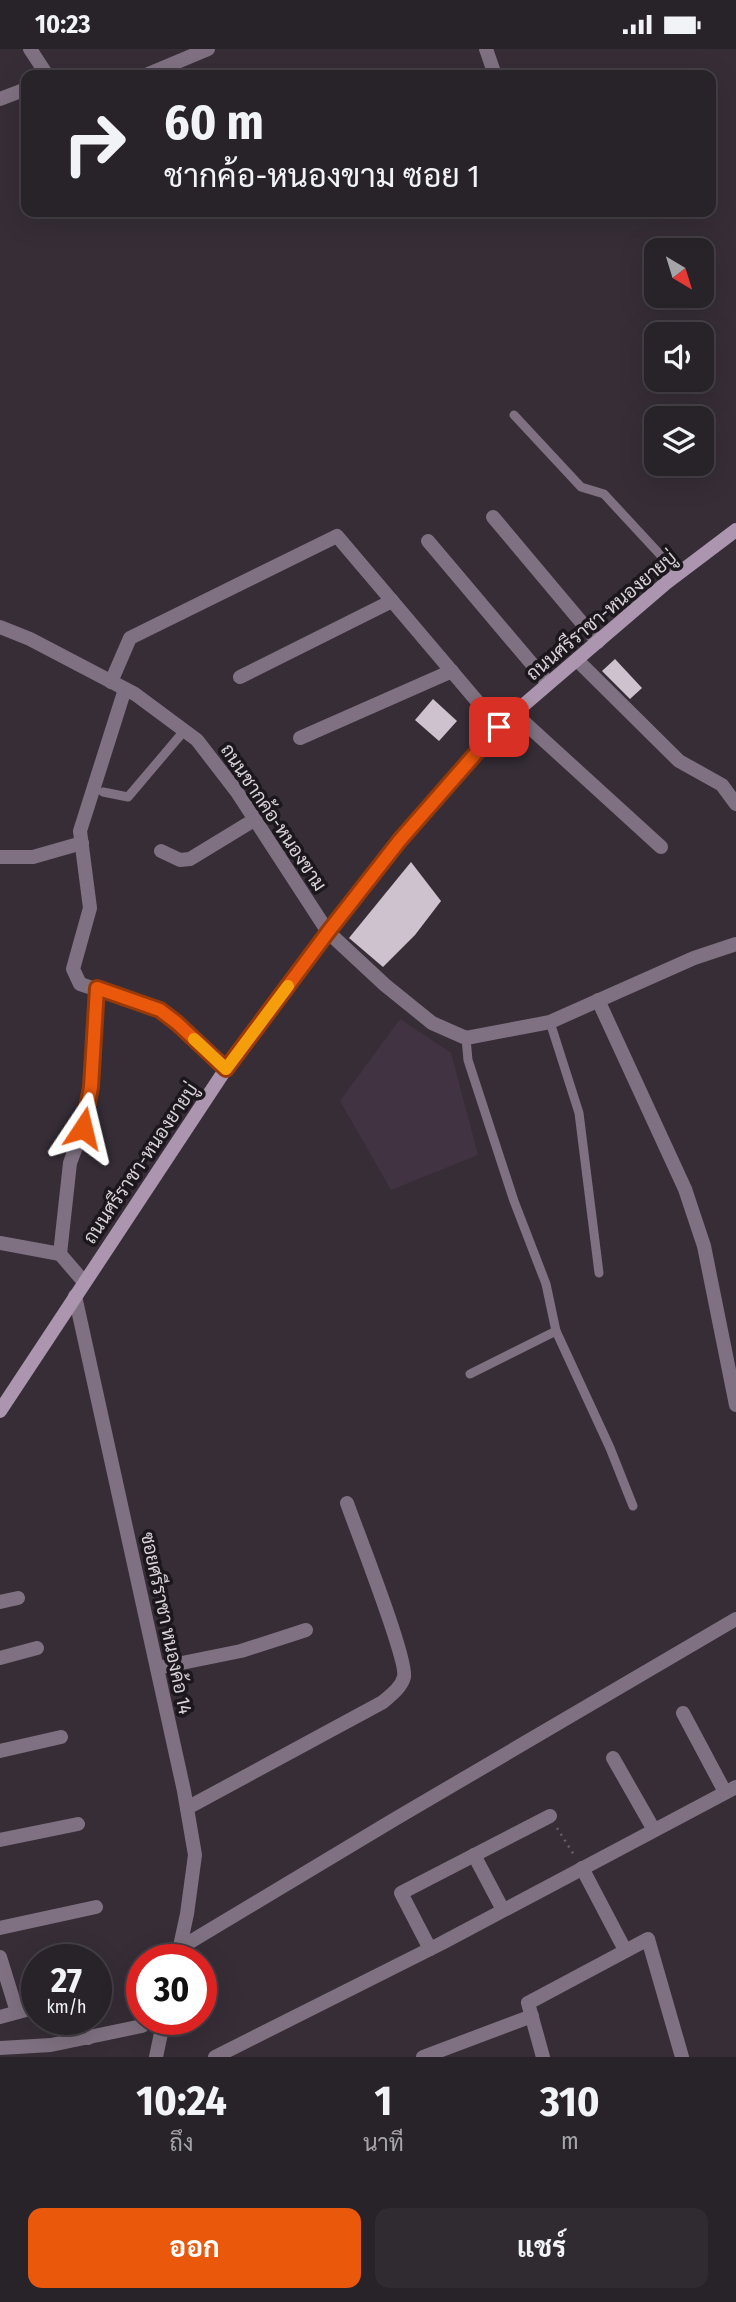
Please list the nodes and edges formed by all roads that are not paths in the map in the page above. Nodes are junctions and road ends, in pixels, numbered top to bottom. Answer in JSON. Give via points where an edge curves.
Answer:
{"nodes":[{"id":1,"x":30,"y":49,"type":"edge"},
{"id":2,"x":208,"y":49,"type":"edge"},
{"id":3,"x":486,"y":49,"type":"edge"},
{"id":4,"x":177,"y":54,"type":"edge"},
{"id":5,"x":44,"y":70,"type":"edge"},
{"id":6,"x":153,"y":70,"type":"edge"},
{"id":7,"x":493,"y":70,"type":"edge"},
{"id":8,"x":21,"y":91,"type":"edge"},
{"id":9,"x":0,"y":99,"type":"edge"},
{"id":10,"x":514,"y":415,"type":"dead end"},
{"id":11,"x":494,"y":517,"type":"dead end"},
{"id":12,"x":736,"y":530,"type":"edge"},
{"id":13,"x":428,"y":541,"type":"dead end"},
{"id":14,"x":678,"y":574,"type":"junction"},
{"id":15,"x":392,"y":601,"type":"junction"},
{"id":16,"x":0,"y":627,"type":"edge"},
{"id":17,"x":598,"y":642,"type":"junction"},
{"id":18,"x":577,"y":660,"type":"junction"},
{"id":19,"x":452,"y":671,"type":"junction"},
{"id":20,"x":240,"y":677,"type":"dead end"},
{"id":21,"x":111,"y":682,"type":"junction"},
{"id":22,"x":548,"y":683,"type":"junction"},
{"id":23,"x":125,"y":689,"type":"junction"},
{"id":24,"x":514,"y":713,"type":"junction"},
{"id":25,"x":499,"y":727,"type":"junction"},
{"id":26,"x":184,"y":731,"type":"junction"},
{"id":27,"x":300,"y":738,"type":"dead end"},
{"id":28,"x":103,"y":792,"type":"dead end"},
{"id":29,"x":736,"y":804,"type":"edge"},
{"id":30,"x":254,"y":820,"type":"junction"},
{"id":31,"x":82,"y":843,"type":"junction"},
{"id":32,"x":661,"y":847,"type":"dead end"},
{"id":33,"x":161,"y":852,"type":"dead end"},
{"id":34,"x":0,"y":857,"type":"edge"},
{"id":35,"x":328,"y":932,"type":"junction"},
{"id":36,"x":736,"y":944,"type":"edge"},
{"id":37,"x":97,"y":988,"type":"junction"},
{"id":38,"x":598,"y":1000,"type":"junction"},
{"id":39,"x":550,"y":1022,"type":"junction"},
{"id":40,"x":466,"y":1038,"type":"junction"},
{"id":41,"x":226,"y":1069,"type":"junction"},
{"id":42,"x":0,"y":1243,"type":"edge"},
{"id":43,"x":60,"y":1254,"type":"junction"},
{"id":44,"x":599,"y":1273,"type":"dead end"},
{"id":45,"x":84,"y":1282,"type":"junction"},
{"id":46,"x":75,"y":1296,"type":"junction"},
{"id":47,"x":556,"y":1331,"type":"junction"},
{"id":48,"x":470,"y":1374,"type":"dead end"},
{"id":49,"x":736,"y":1405,"type":"edge"},
{"id":50,"x":0,"y":1411,"type":"edge"},
{"id":51,"x":347,"y":1503,"type":"dead end"},
{"id":52,"x":633,"y":1506,"type":"dead end"},
{"id":53,"x":18,"y":1598,"type":"dead end"},
{"id":54,"x":0,"y":1602,"type":"edge"},
{"id":55,"x":736,"y":1619,"type":"edge"},
{"id":56,"x":306,"y":1630,"type":"dead end"},
{"id":57,"x":37,"y":1648,"type":"dead end"},
{"id":58,"x":0,"y":1658,"type":"edge"},
{"id":59,"x":157,"y":1668,"type":"junction"},
{"id":60,"x":683,"y":1713,"type":"dead end"},
{"id":61,"x":61,"y":1737,"type":"dead end"},
{"id":62,"x":0,"y":1751,"type":"edge"},
{"id":63,"x":613,"y":1758,"type":"dead end"},
{"id":64,"x":731,"y":1789,"type":"edge"},
{"id":65,"x":187,"y":1808,"type":"junction"},
{"id":66,"x":550,"y":1816,"type":"road end"},
{"id":67,"x":78,"y":1824,"type":"dead end"},
{"id":68,"x":654,"y":1830,"type":"junction"},
{"id":69,"x":0,"y":1840,"type":"edge"},
{"id":70,"x":474,"y":1855,"type":"junction"},
{"id":71,"x":582,"y":1868,"type":"junction"},
{"id":72,"x":96,"y":1907,"type":"dead end"},
{"id":73,"x":503,"y":1910,"type":"junction"},
{"id":74,"x":0,"y":1928,"type":"edge"},
{"id":75,"x":180,"y":1944,"type":"edge"},
{"id":76,"x":194,"y":1944,"type":"edge"},
{"id":77,"x":430,"y":1948,"type":"junction"},
{"id":78,"x":625,"y":1950,"type":"junction"},
{"id":79,"x":0,"y":1957,"type":"edge"},
{"id":80,"x":21,"y":2011,"type":"edge"},
{"id":81,"x":18,"y":2012,"type":"junction"},
{"id":82,"x":532,"y":2015,"type":"junction"},
{"id":83,"x":0,"y":2017,"type":"edge"},
{"id":84,"x":126,"y":2030,"type":"edge"},
{"id":85,"x":87,"y":2035,"type":"edge"},
{"id":86,"x":161,"y":2035,"type":"edge"},
{"id":87,"x":88,"y":2038,"type":"junction"},
{"id":88,"x":0,"y":2048,"type":"edge"},
{"id":89,"x":156,"y":2057,"type":"edge"},
{"id":90,"x":215,"y":2057,"type":"edge"},
{"id":91,"x":423,"y":2057,"type":"edge"},
{"id":92,"x":542,"y":2057,"type":"edge"},
{"id":93,"x":682,"y":2057,"type":"edge"}],
"edges":[{"from":1,"to":5,"type":"street"},
{"from":2,"to":4,"type":"street"},
{"from":3,"to":7,"type":"street"},
{"from":4,"to":6,"type":"street"},
{"from":8,"to":9,"type":"street"},
{"from":10,"to":14,"type":"lane","via":[[581,487],[604,494]]},
{"from":11,"to":17,"type":"street"},
{"from":12,"to":14,"type":"main road","name":"ถนนศรีราชา-หนองยายบู่"},
{"from":13,"to":22,"type":"street"},
{"from":14,"to":17,"type":"main road","name":"ถนนศรีราชา-หนองยายบู่"},
{"from":15,"to":19,"type":"street"},
{"from":15,"to":20,"type":"street"},
{"from":15,"to":21,"type":"street","via":[[337,536],[130,638]]},
{"from":16,"to":21,"type":"street","name":"ถนนชากค้อ-หนองขาม"},
{"from":17,"to":18,"type":"main road","name":"ถนนศรีราชา-หนองยายบู่"},
{"from":18,"to":22,"type":"main road","name":"ถนนศรีราชา-หนองยายบู่"},
{"from":18,"to":29,"type":"street","via":[[679,761],[722,785]]},
{"from":19,"to":25,"type":"street"},
{"from":19,"to":27,"type":"street"},
{"from":21,"to":23,"type":"street","name":"ถนนชากค้อ-หนองขาม"},
{"from":22,"to":24,"type":"main road","name":"ถนนศรีราชา-หนองยายบู่"},
{"from":23,"to":26,"type":"street","name":"ถนนชากค้อ-หนองขาม"},
{"from":23,"to":31,"type":"street","via":[[80,831]]},
{"from":24,"to":25,"type":"main road","name":"ถนนศรีราชา-หนองยายบู่"},
{"from":24,"to":32,"type":"street"},
{"from":25,"to":35,"type":"main road","name":"ถนนศรีราชา-หนองยายบู่","via":[[414,823]]},
{"from":26,"to":28,"type":"lane","via":[[128,797]]},
{"from":26,"to":30,"type":"street","name":"ถนนชากค้อ-หนองขาม","via":[[197,740]]},
{"from":30,"to":33,"type":"street","via":[[190,859]]},
{"from":30,"to":35,"type":"street","name":"ถนนชากค้อ-หนองขาม"},
{"from":31,"to":34,"type":"street","via":[[33,857]]},
{"from":31,"to":37,"type":"street","via":[[90,908],[73,969],[80,984]]},
{"from":35,"to":40,"type":"street","name":"ถนนชากค้อ-หนองขาม","via":[[432,1023]]},
{"from":35,"to":41,"type":"main road","name":"ถนนศรีราชา-หนองยายบู่"},
{"from":36,"to":38,"type":"street"},
{"from":37,"to":41,"type":"street","via":[[160,1010]]},
{"from":37,"to":43,"type":"street","via":[[91,1087],[70,1163]]},
{"from":38,"to":39,"type":"street"},
{"from":38,"to":49,"type":"street","via":[[685,1189],[704,1246]]},
{"from":39,"to":40,"type":"street"},
{"from":39,"to":44,"type":"lane","via":[[579,1114]]},
{"from":40,"to":47,"type":"lane","via":[[468,1060],[546,1284]]},
{"from":41,"to":45,"type":"main road","name":"ถนนศรีราชา-หนองยายบู่"},
{"from":42,"to":43,"type":"street"},
{"from":43,"to":45,"type":"street"},
{"from":45,"to":46,"type":"main road","name":"ถนนศรีราชา-หนองยายบู่"},
{"from":46,"to":50,"type":"main road","name":"ถนนศรีราชา-หนองยายบู่"},
{"from":46,"to":59,"type":"street","name":"ซอยศรีราชา หนองค้อ 14"},
{"from":47,"to":48,"type":"lane"},
{"from":47,"to":52,"type":"lane"},
{"from":51,"to":65,"type":"street","via":[[397,1645],[405,1675],[399,1687],[383,1702]]},
{"from":53,"to":54,"type":"street"},
{"from":55,"to":76,"type":"street","via":[[395,1819]]},
{"from":56,"to":59,"type":"street","via":[[241,1651]]},
{"from":57,"to":58,"type":"street"},
{"from":59,"to":65,"type":"street","name":"ซอยศรีราชา หนองค้อ 14"},
{"from":60,"to":64,"type":"street"},
{"from":61,"to":62,"type":"street"},
{"from":63,"to":68,"type":"street"},
{"from":64,"to":68,"type":"street"},
{"from":65,"to":75,"type":"street","name":"ซอยศรีราชา หนองค้อ 14","via":[[195,1855]]},
{"from":66,"to":70,"type":"street"},
{"from":67,"to":69,"type":"street"},
{"from":68,"to":71,"type":"street"},
{"from":70,"to":73,"type":"street"},
{"from":70,"to":77,"type":"street","via":[[401,1893]]},
{"from":71,"to":73,"type":"street"},
{"from":71,"to":78,"type":"street"},
{"from":72,"to":74,"type":"street"},
{"from":73,"to":77,"type":"street"},
{"from":77,"to":90,"type":"street"},
{"from":78,"to":82,"type":"street","via":[[528,2003]]},
{"from":78,"to":93,"type":"street","via":[[648,1939]]},
{"from":79,"to":81,"type":"street"},
{"from":80,"to":81,"type":"street"},
{"from":81,"to":83,"type":"street"},
{"from":82,"to":91,"type":"street"},
{"from":82,"to":92,"type":"street"},
{"from":84,"to":87,"type":"street"},
{"from":85,"to":87,"type":"street"},
{"from":86,"to":89,"type":"street"},
{"from":87,"to":88,"type":"street"}]}
